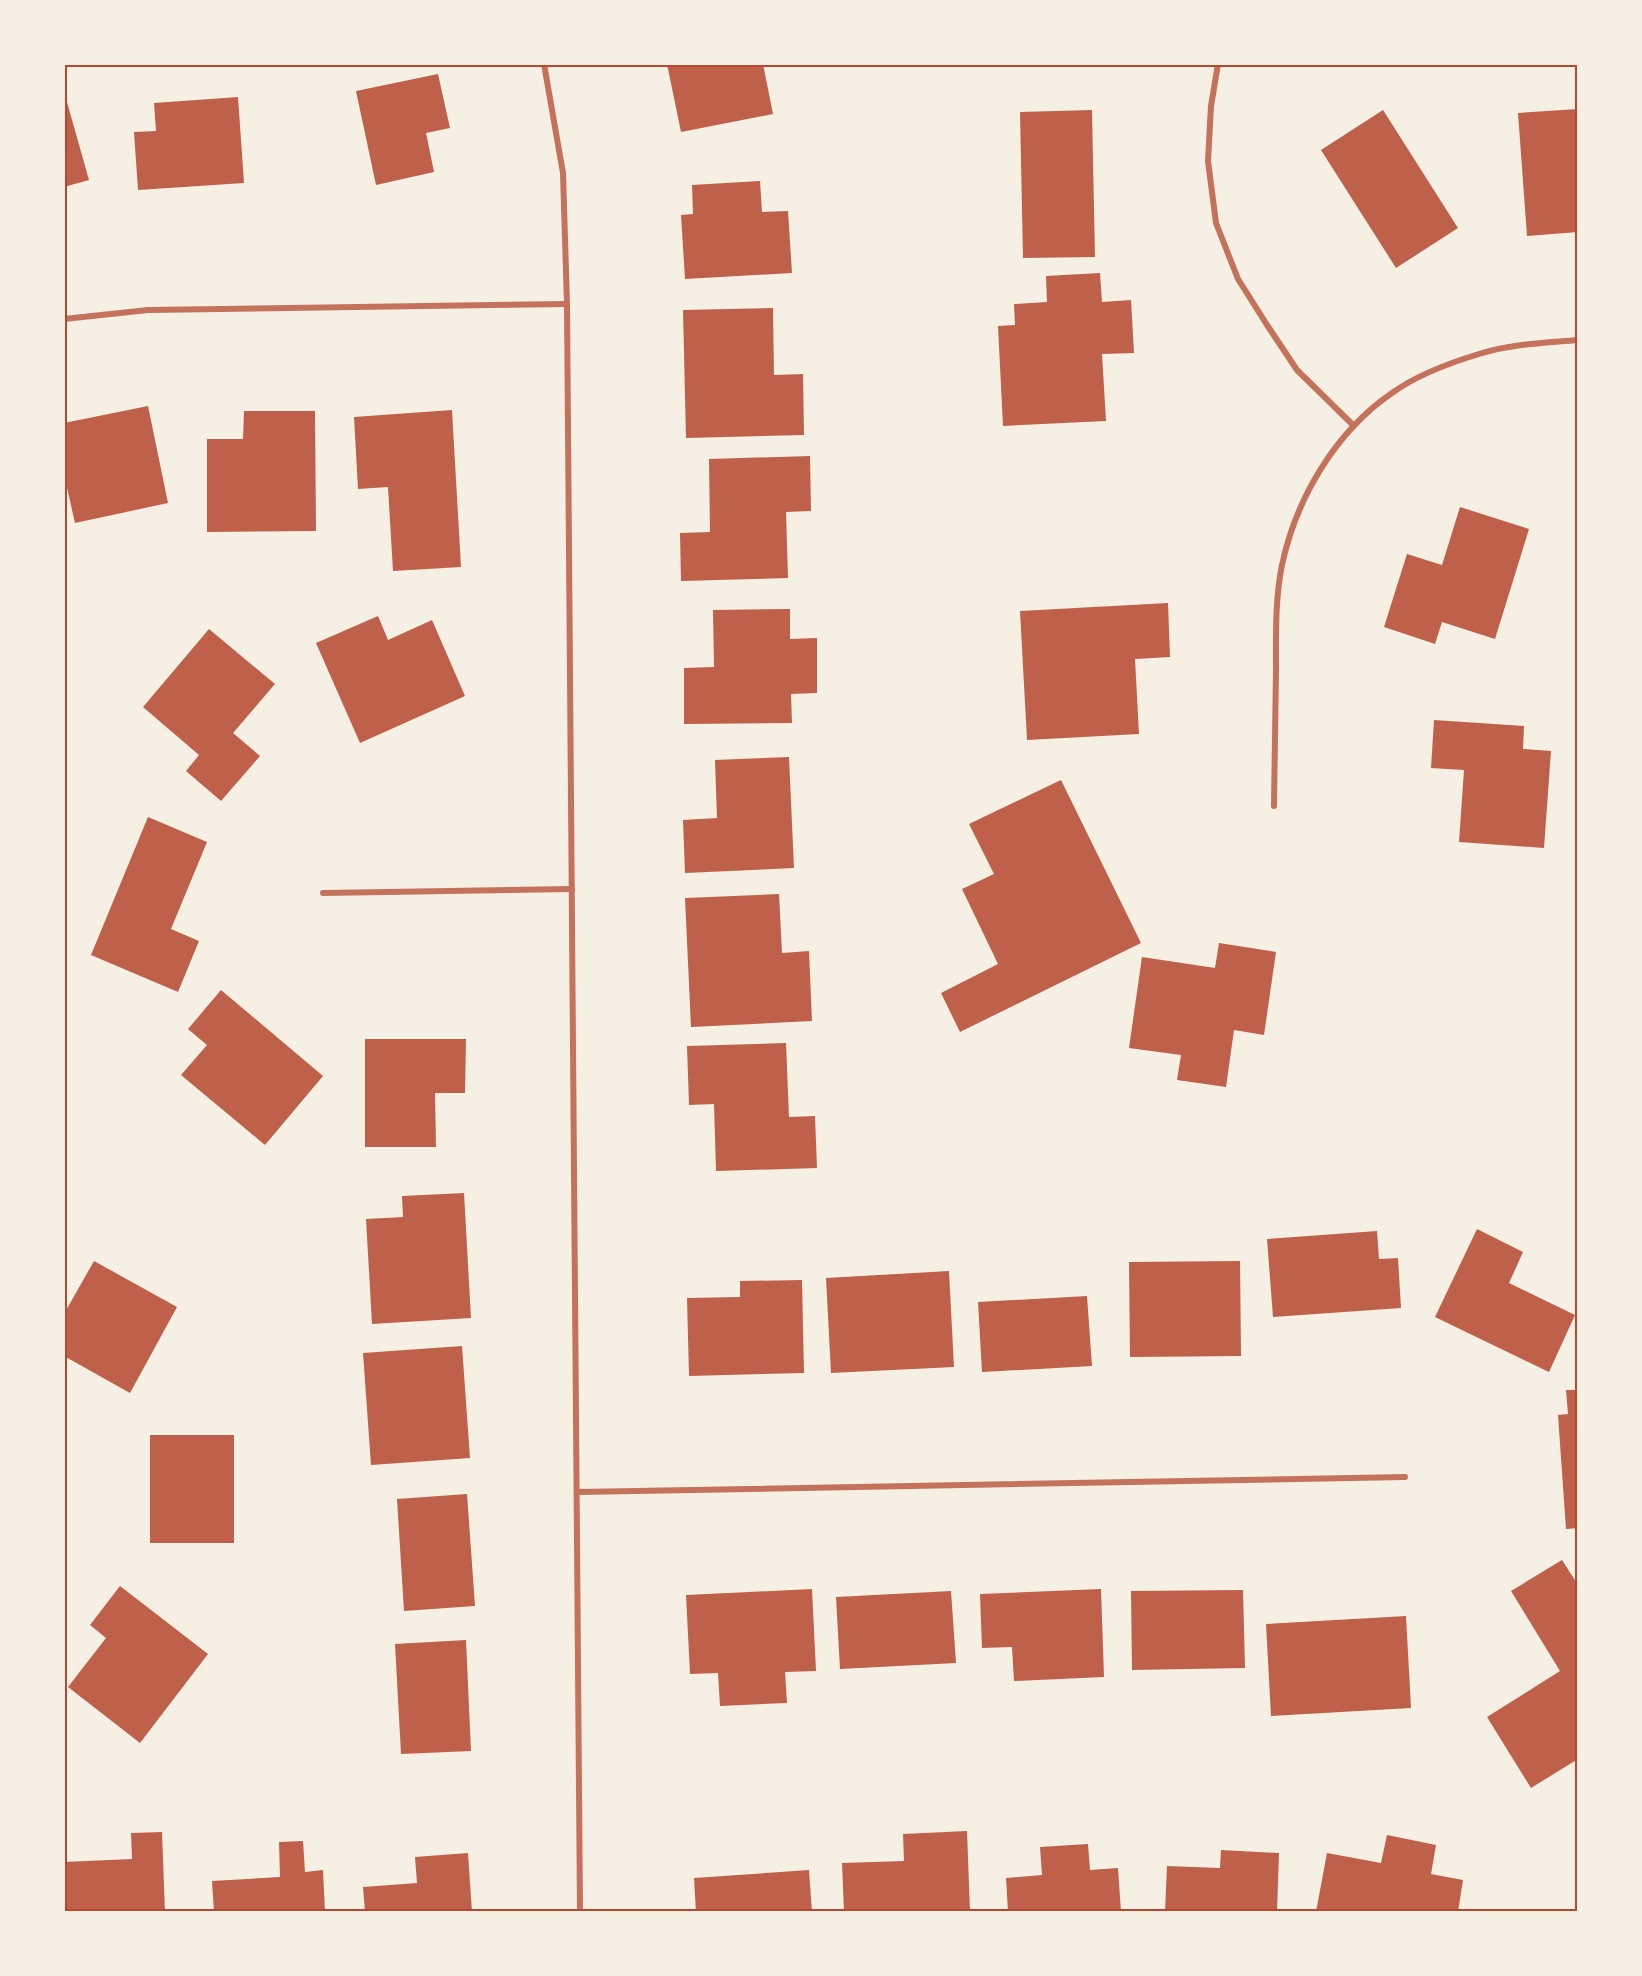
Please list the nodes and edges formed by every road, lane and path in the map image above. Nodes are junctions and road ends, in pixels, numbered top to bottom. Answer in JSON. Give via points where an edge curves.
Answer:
{"nodes":[{"id":1,"x":544,"y":64,"type":"edge"},
{"id":2,"x":1218,"y":64,"type":"edge"},
{"id":3,"x":567,"y":304,"type":"junction"},
{"id":4,"x":64,"y":319,"type":"edge"},
{"id":5,"x":1578,"y":340,"type":"edge"},
{"id":6,"x":1354,"y":426,"type":"junction"},
{"id":7,"x":1274,"y":806,"type":"dead end"},
{"id":8,"x":572,"y":889,"type":"junction"},
{"id":9,"x":323,"y":893,"type":"dead end"},
{"id":10,"x":1405,"y":1476,"type":"dead end"},
{"id":11,"x":578,"y":1491,"type":"junction"},
{"id":12,"x":580,"y":1911,"type":"edge"}],
"edges":[{"from":1,"to":3,"type":"street","via":[[563,173]]},
{"from":2,"to":6,"type":"street","via":[[1211,106],[1209,161],[1216,223],[1223,242],[1238,279],[1298,370]]},
{"from":3,"to":4,"type":"street","via":[[148,310]]},
{"from":3,"to":8,"type":"street"},
{"from":5,"to":6,"type":"street","via":[[1480,353],[1432,371],[1392,393]]},
{"from":6,"to":7,"type":"street","via":[[1322,467],[1295,516],[1282,567],[1276,623]]},
{"from":8,"to":9,"type":"street"},
{"from":8,"to":11,"type":"street"},
{"from":10,"to":11,"type":"street"},
{"from":11,"to":12,"type":"street"}]}
